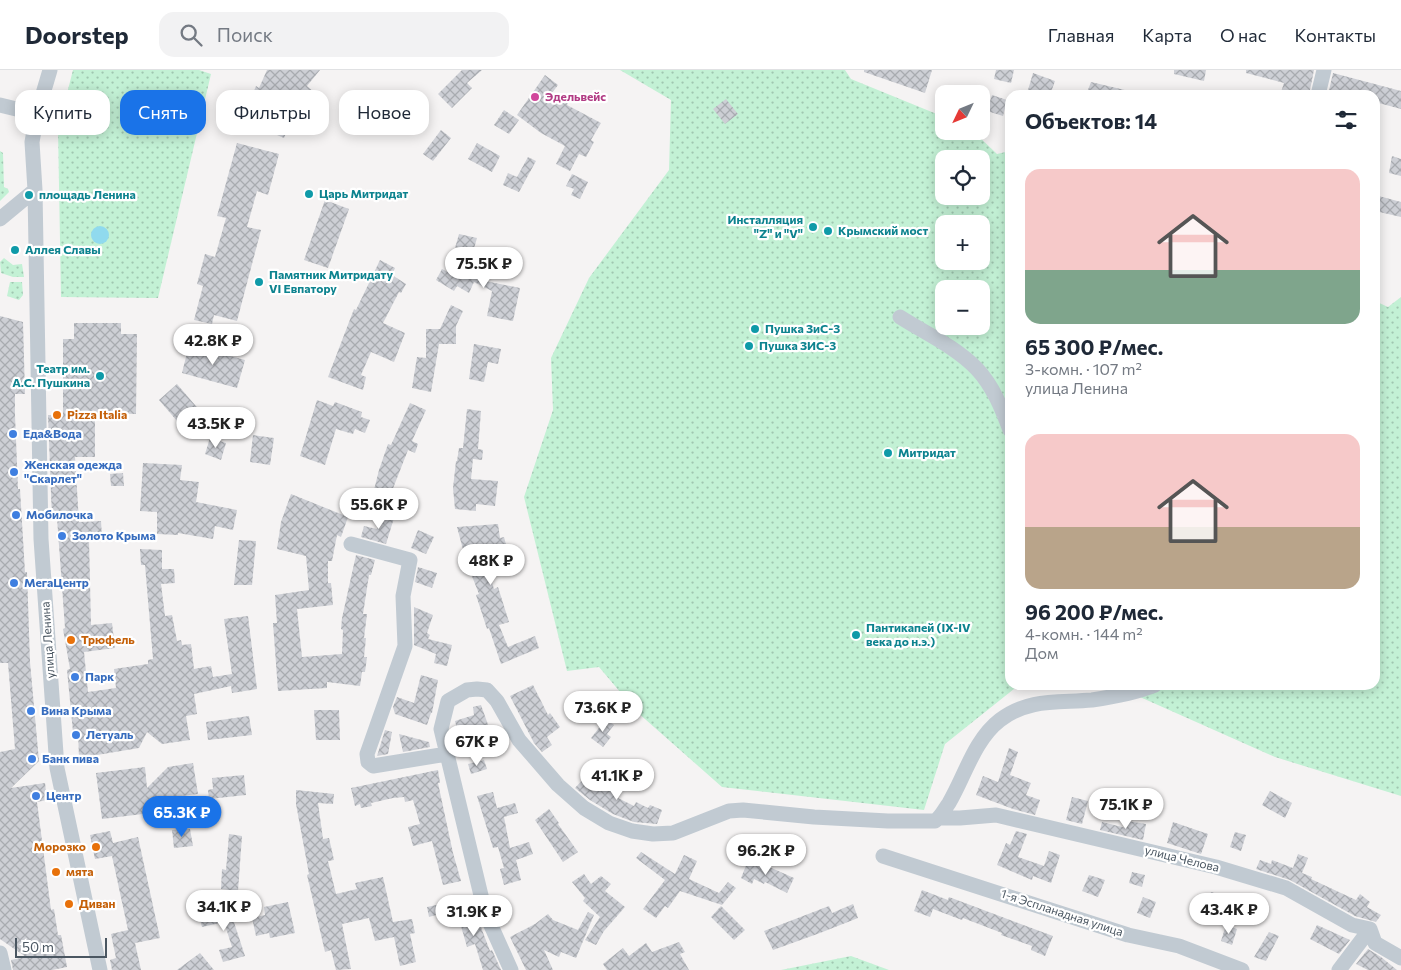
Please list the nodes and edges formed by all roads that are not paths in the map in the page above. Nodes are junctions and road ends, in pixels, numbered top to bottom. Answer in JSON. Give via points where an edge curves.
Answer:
{"nodes":[{"id":1,"x":50,"y":70,"type":"edge"},
{"id":2,"x":1324,"y":70,"type":"edge"},
{"id":3,"x":44,"y":90,"type":"edge"},
{"id":4,"x":1319,"y":90,"type":"edge"},
{"id":5,"x":0,"y":105,"type":"edge"},
{"id":6,"x":15,"y":109,"type":"edge"},
{"id":7,"x":33,"y":135,"type":"edge"},
{"id":8,"x":34,"y":190,"type":"junction"},
{"id":9,"x":0,"y":219,"type":"edge"},
{"id":10,"x":900,"y":317,"type":"dead end"},
{"id":11,"x":1005,"y":419,"type":"edge"},
{"id":12,"x":351,"y":544,"type":"dead end"},
{"id":13,"x":1138,"y":690,"type":"edge"},
{"id":14,"x":447,"y":754,"type":"junction"},
{"id":15,"x":940,"y":818,"type":"junction"},
{"id":16,"x":883,"y":856,"type":"dead end"},
{"id":17,"x":1370,"y":930,"type":"junction"},
{"id":18,"x":0,"y":952,"type":"edge"},
{"id":19,"x":1401,"y":958,"type":"edge"},
{"id":20,"x":96,"y":969,"type":"edge"},
{"id":21,"x":4,"y":970,"type":"edge"},
{"id":22,"x":511,"y":970,"type":"edge"},
{"id":23,"x":1242,"y":970,"type":"edge"},
{"id":24,"x":1339,"y":970,"type":"edge"}],
"edges":[{"from":1,"to":3,"type":"street","name":"улица Ленина"},
{"from":2,"to":4,"type":"street"},
{"from":5,"to":6,"type":"street"},
{"from":7,"to":8,"type":"street","name":"улица Ленина"},
{"from":8,"to":9,"type":"street"},
{"from":8,"to":20,"type":"street","name":"улица Ленина","via":[[41,539],[57,768]]},
{"from":10,"to":11,"type":"street","via":[[965,358],[978,370],[992,390]]},
{"from":12,"to":14,"type":"street","via":[[410,560],[403,596],[405,646],[367,754],[368,762],[373,766]]},
{"from":13,"to":15,"type":"street","via":[[1091,700],[1034,704],[1017,709],[999,720],[985,734]]},
{"from":14,"to":15,"type":"street","name":"улица Челова","via":[[441,729],[448,701],[467,690],[487,690],[519,740],[558,785],[584,808],[632,831],[673,833],[729,811],[743,810],[888,821],[926,822]]},
{"from":14,"to":22,"type":"street","via":[[484,912]]},
{"from":15,"to":17,"type":"street","name":"улица Челова","via":[[996,815],[1216,867],[1286,888],[1352,926]]},
{"from":16,"to":23,"type":"street","name":"1-я Эспланадная улица","via":[[1128,935],[1179,946]]},
{"from":17,"to":19,"type":"street","via":[[1375,943]]},
{"from":17,"to":24,"type":"street"},
{"from":18,"to":21,"type":"street"}]}
